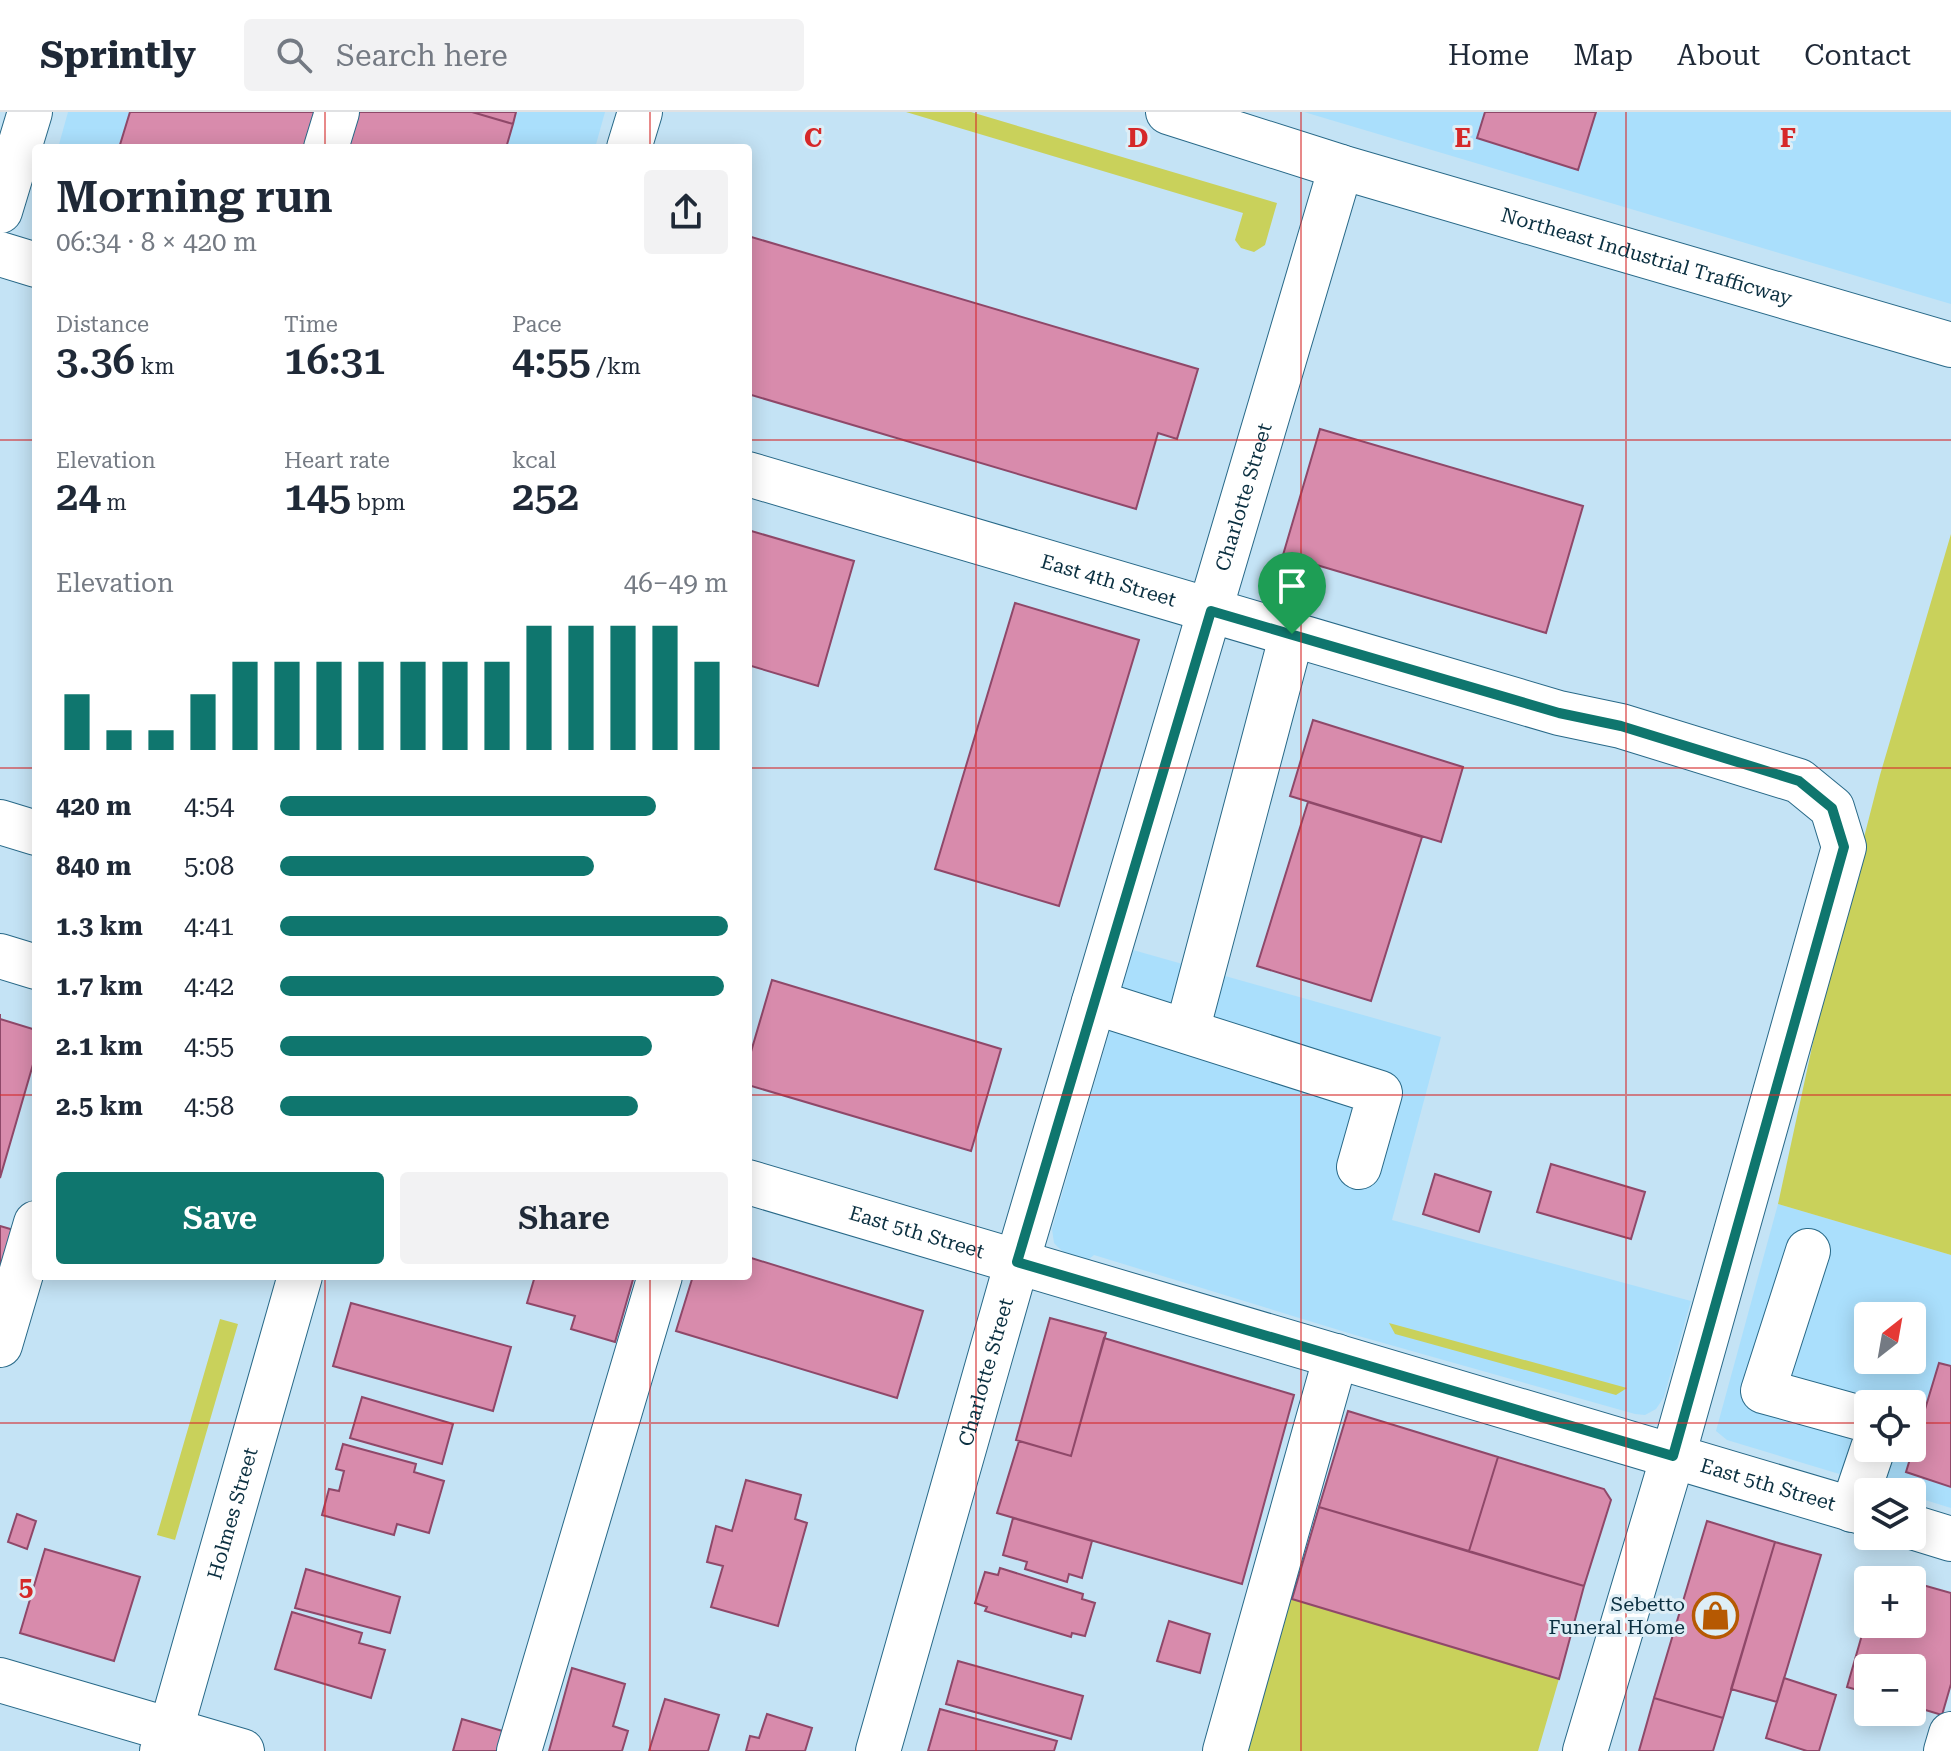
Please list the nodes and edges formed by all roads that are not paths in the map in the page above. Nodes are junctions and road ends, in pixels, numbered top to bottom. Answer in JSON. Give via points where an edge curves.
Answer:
{"nodes":[{"id":1,"x":30,"y":112,"type":"edge"},
{"id":2,"x":337,"y":112,"type":"edge"},
{"id":3,"x":640,"y":112,"type":"edge"},
{"id":4,"x":1168,"y":112,"type":"edge"},
{"id":5,"x":327,"y":144,"type":"edge"},
{"id":6,"x":630,"y":144,"type":"edge"},
{"id":7,"x":1341,"y":167,"type":"junction"},
{"id":8,"x":0,"y":211,"type":"edge"},
{"id":9,"x":0,"y":254,"type":"edge"},
{"id":10,"x":32,"y":264,"type":"edge"},
{"id":11,"x":1951,"y":345,"type":"edge"},
{"id":12,"x":752,"y":475,"type":"edge"},
{"id":13,"x":1211,"y":611,"type":"junction"},
{"id":14,"x":1292,"y":634,"type":"junction"},
{"id":15,"x":0,"y":822,"type":"edge"},
{"id":16,"x":32,"y":832,"type":"edge"},
{"id":17,"x":0,"y":956,"type":"edge"},
{"id":18,"x":32,"y":966,"type":"edge"},
{"id":19,"x":1094,"y":1002,"type":"junction"},
{"id":20,"x":1187,"y":1031,"type":"junction"},
{"id":21,"x":1359,"y":1167,"type":"dead end"},
{"id":22,"x":752,"y":1183,"type":"edge"},
{"id":23,"x":32,"y":1237,"type":"edge"},
{"id":24,"x":1808,"y":1251,"type":"dead end"},
{"id":25,"x":1017,"y":1262,"type":"junction"},
{"id":26,"x":299,"y":1280,"type":"edge"},
{"id":27,"x":659,"y":1280,"type":"edge"},
{"id":28,"x":0,"y":1345,"type":"edge"},
{"id":29,"x":1336,"y":1356,"type":"junction"},
{"id":30,"x":1854,"y":1416,"type":"edge"},
{"id":31,"x":1673,"y":1456,"type":"junction"},
{"id":32,"x":1854,"y":1510,"type":"edge"},
{"id":33,"x":1926,"y":1531,"type":"edge"},
{"id":34,"x":1951,"y":1539,"type":"edge"},
{"id":35,"x":0,"y":1680,"type":"edge"},
{"id":36,"x":1951,"y":1734,"type":"edge"},
{"id":37,"x":166,"y":1740,"type":"edge"},
{"id":38,"x":242,"y":1751,"type":"edge"},
{"id":39,"x":519,"y":1751,"type":"edge"},
{"id":40,"x":878,"y":1751,"type":"edge"},
{"id":41,"x":1225,"y":1751,"type":"edge"},
{"id":42,"x":1585,"y":1751,"type":"edge"},
{"id":43,"x":1946,"y":1751,"type":"edge"}],
"edges":[{"from":1,"to":8,"type":"street"},
{"from":2,"to":5,"type":"street"},
{"from":3,"to":6,"type":"street"},
{"from":4,"to":7,"type":"street","name":"Northeast Industrial Trafficway"},
{"from":7,"to":11,"type":"street","name":"Northeast Industrial Trafficway"},
{"from":7,"to":13,"type":"street","name":"Charlotte Street"},
{"from":9,"to":10,"type":"street"},
{"from":12,"to":13,"type":"street","name":"East 4th Street"},
{"from":13,"to":14,"type":"street","name":"East 4th Street"},
{"from":13,"to":19,"type":"street","name":"Charlotte Street"},
{"from":14,"to":20,"type":"street"},
{"from":14,"to":31,"type":"street","name":"East 4th Street","via":[[1799,781],[1832,808],[1844,847]]},
{"from":15,"to":16,"type":"street"},
{"from":17,"to":18,"type":"street"},
{"from":19,"to":20,"type":"street"},
{"from":19,"to":25,"type":"street","name":"Charlotte Street"},
{"from":20,"to":21,"type":"street","via":[[1380,1093]]},
{"from":22,"to":25,"type":"street","name":"East 5th Street"},
{"from":23,"to":28,"type":"street"},
{"from":24,"to":30,"type":"street","via":[[1763,1391]]},
{"from":25,"to":29,"type":"street","name":"East 5th Street"},
{"from":25,"to":40,"type":"street","name":"Charlotte Street"},
{"from":26,"to":37,"type":"street","name":"Holmes Street"},
{"from":27,"to":39,"type":"street"},
{"from":29,"to":31,"type":"street","name":"East 5th Street"},
{"from":29,"to":41,"type":"street"},
{"from":31,"to":32,"type":"street","name":"East 5th Street"},
{"from":31,"to":42,"type":"street"},
{"from":33,"to":34,"type":"street"},
{"from":35,"to":37,"type":"street"},
{"from":36,"to":43,"type":"street"},
{"from":37,"to":38,"type":"street"}]}
